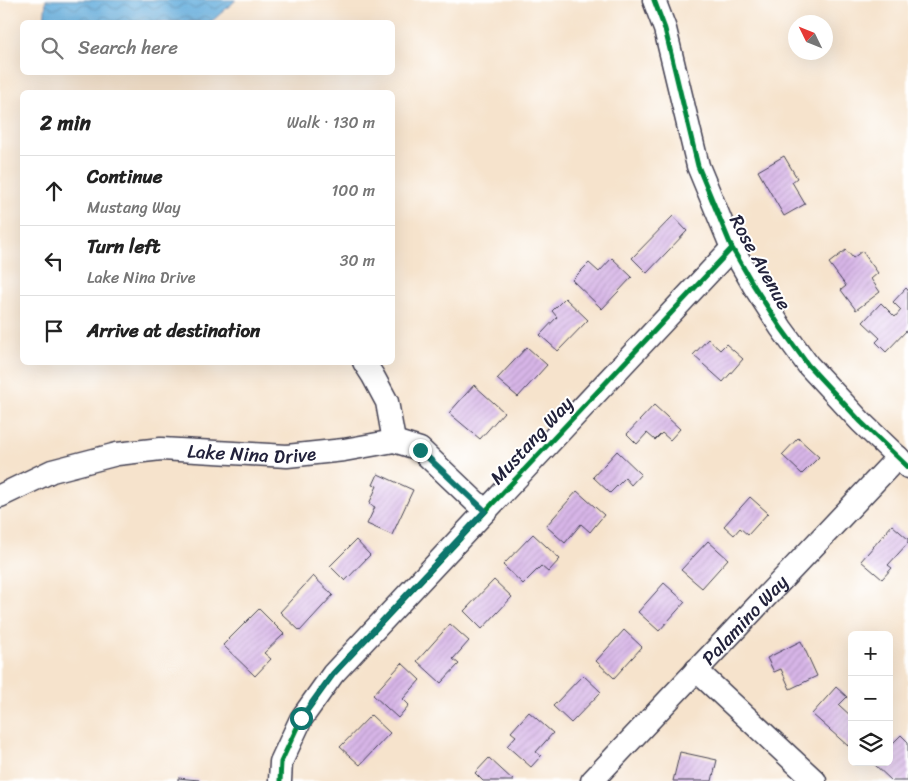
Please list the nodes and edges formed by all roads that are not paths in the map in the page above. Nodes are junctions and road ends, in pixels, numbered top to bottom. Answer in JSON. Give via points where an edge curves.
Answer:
{"nodes":[{"id":1,"x":654,"y":0,"type":"edge"},
{"id":2,"x":732,"y":248,"type":"junction"},
{"id":3,"x":366,"y":365,"type":"edge"},
{"id":4,"x":394,"y":441,"type":"junction"},
{"id":5,"x":903,"y":462,"type":"edge"},
{"id":6,"x":0,"y":496,"type":"edge"},
{"id":7,"x":485,"y":511,"type":"junction"},
{"id":8,"x":696,"y":670,"type":"junction"},
{"id":9,"x":280,"y":781,"type":"edge"},
{"id":10,"x":592,"y":781,"type":"edge"},
{"id":11,"x":815,"y":781,"type":"edge"}],
"edges":[{"from":1,"to":2,"type":"street","name":"Rose Avenue","via":[[665,30],[698,166]]},
{"from":2,"to":5,"type":"street","name":"Rose Avenue","via":[[780,328],[808,365]]},
{"from":2,"to":7,"type":"street","name":"Mustang Way"},
{"from":3,"to":4,"type":"street","via":[[387,402]]},
{"from":4,"to":6,"type":"street","name":"Lake Nina Drive","via":[[288,456],[161,450],[117,454],[52,471]]},
{"from":4,"to":7,"type":"street","name":"Lake Nina Drive","via":[[420,450]]},
{"from":5,"to":8,"type":"street","name":"Palamino Way"},
{"from":7,"to":9,"type":"street","name":"Mustang Way","via":[[333,674],[301,718],[282,762]]},
{"from":8,"to":10,"type":"street","name":"Palamino Way"},
{"from":8,"to":11,"type":"street"}]}
